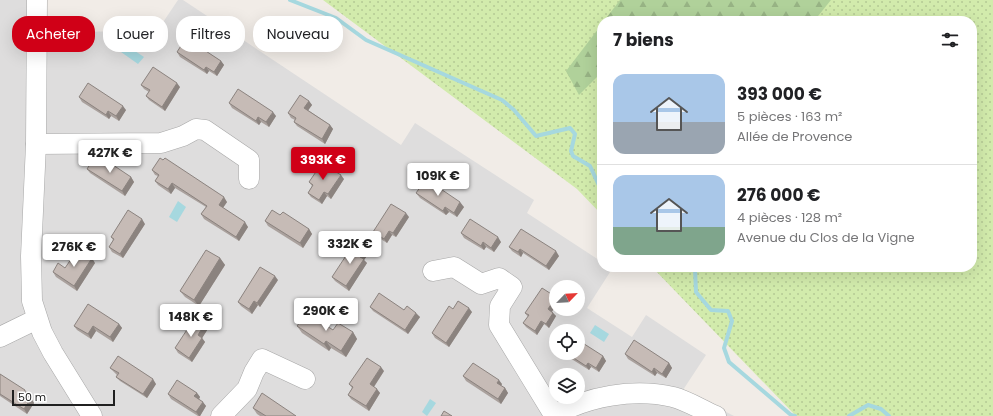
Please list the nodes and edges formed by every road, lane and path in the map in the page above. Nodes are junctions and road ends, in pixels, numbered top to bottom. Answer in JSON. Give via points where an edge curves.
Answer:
{"nodes":[{"id":1,"x":37,"y":0,"type":"edge"},
{"id":2,"x":36,"y":144,"type":"junction"},
{"id":3,"x":249,"y":179,"type":"dead end"},
{"id":4,"x":433,"y":270,"type":"dead end"},
{"id":5,"x":38,"y":319,"type":"junction"},
{"id":6,"x":0,"y":337,"type":"edge"},
{"id":7,"x":306,"y":379,"type":"dead end"},
{"id":8,"x":92,"y":416,"type":"edge"},
{"id":9,"x":222,"y":416,"type":"edge"},
{"id":10,"x":554,"y":416,"type":"edge"},
{"id":11,"x":716,"y":416,"type":"edge"}],
"edges":[{"from":1,"to":2,"type":"street"},
{"from":2,"to":3,"type":"street","via":[[161,143],[199,129],[205,130],[249,160]]},
{"from":2,"to":5,"type":"street","via":[[31,256],[32,301]]},
{"from":4,"to":10,"type":"street","via":[[454,267],[481,284],[499,278],[512,287],[500,306],[499,325]]},
{"from":5,"to":6,"type":"street"},
{"from":5,"to":8,"type":"street","via":[[53,354]]},
{"from":7,"to":9,"type":"street","via":[[262,359],[248,389]]},
{"from":10,"to":11,"type":"street","via":[[587,401],[622,394],[654,394],[674,398]]}]}
